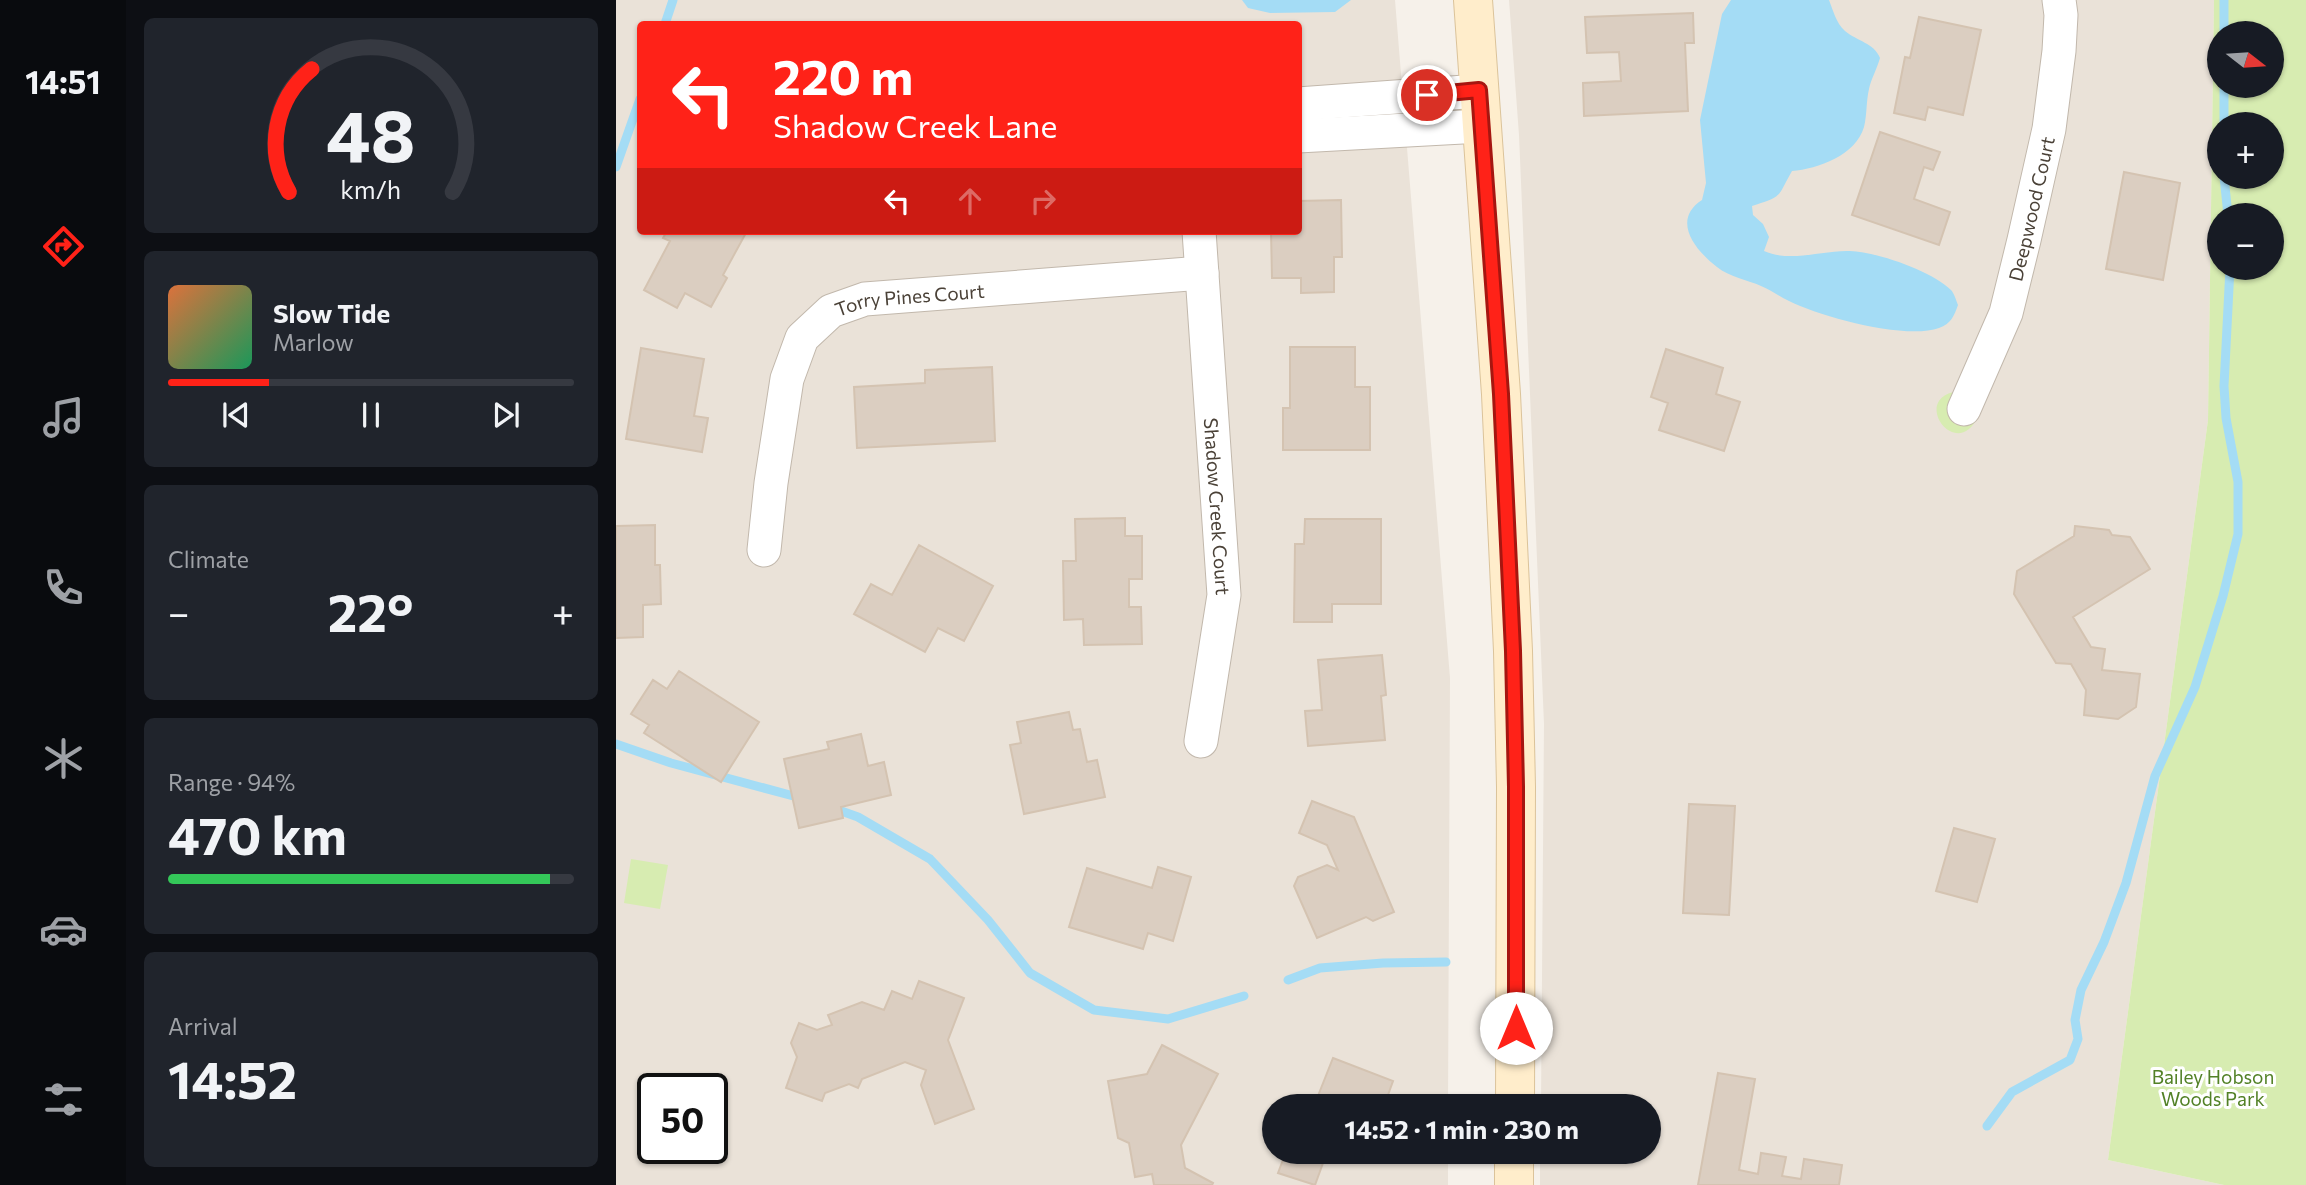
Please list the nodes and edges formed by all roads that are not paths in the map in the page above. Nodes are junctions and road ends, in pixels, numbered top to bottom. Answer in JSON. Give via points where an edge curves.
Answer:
{"nodes":[{"id":1,"x":1473,"y":0,"type":"edge"},
{"id":2,"x":2059,"y":0,"type":"edge"},
{"id":3,"x":1302,"y":104,"type":"edge"},
{"id":4,"x":1480,"y":108,"type":"junction"},
{"id":5,"x":1302,"y":135,"type":"edge"},
{"id":6,"x":1199,"y":235,"type":"edge"},
{"id":7,"x":1202,"y":273,"type":"junction"},
{"id":8,"x":1964,"y":409,"type":"dead end"},
{"id":9,"x":764,"y":550,"type":"dead end"},
{"id":10,"x":1201,"y":741,"type":"dead end"},
{"id":11,"x":1515,"y":1094,"type":"edge"},
{"id":12,"x":1514,"y":1164,"type":"edge"},
{"id":13,"x":1514,"y":1185,"type":"edge"}],
"edges":[{"from":1,"to":4,"type":"main road"},
{"from":2,"to":8,"type":"street","name":"Deepwood Court","via":[[2059,51],[2049,129],[2024,240],[2006,313]]},
{"from":3,"to":4,"type":"street"},
{"from":4,"to":5,"type":"street"},
{"from":4,"to":11,"type":"main road","via":[[1501,394],[1513,651]]},
{"from":6,"to":7,"type":"street","name":"Shadow Creek Court"},
{"from":7,"to":9,"type":"street","name":"Torry Pines Court","via":[[865,299],[831,311],[802,338],[787,379]]},
{"from":7,"to":10,"type":"street","name":"Shadow Creek Court","via":[[1224,595]]},
{"from":12,"to":13,"type":"main road"}]}
